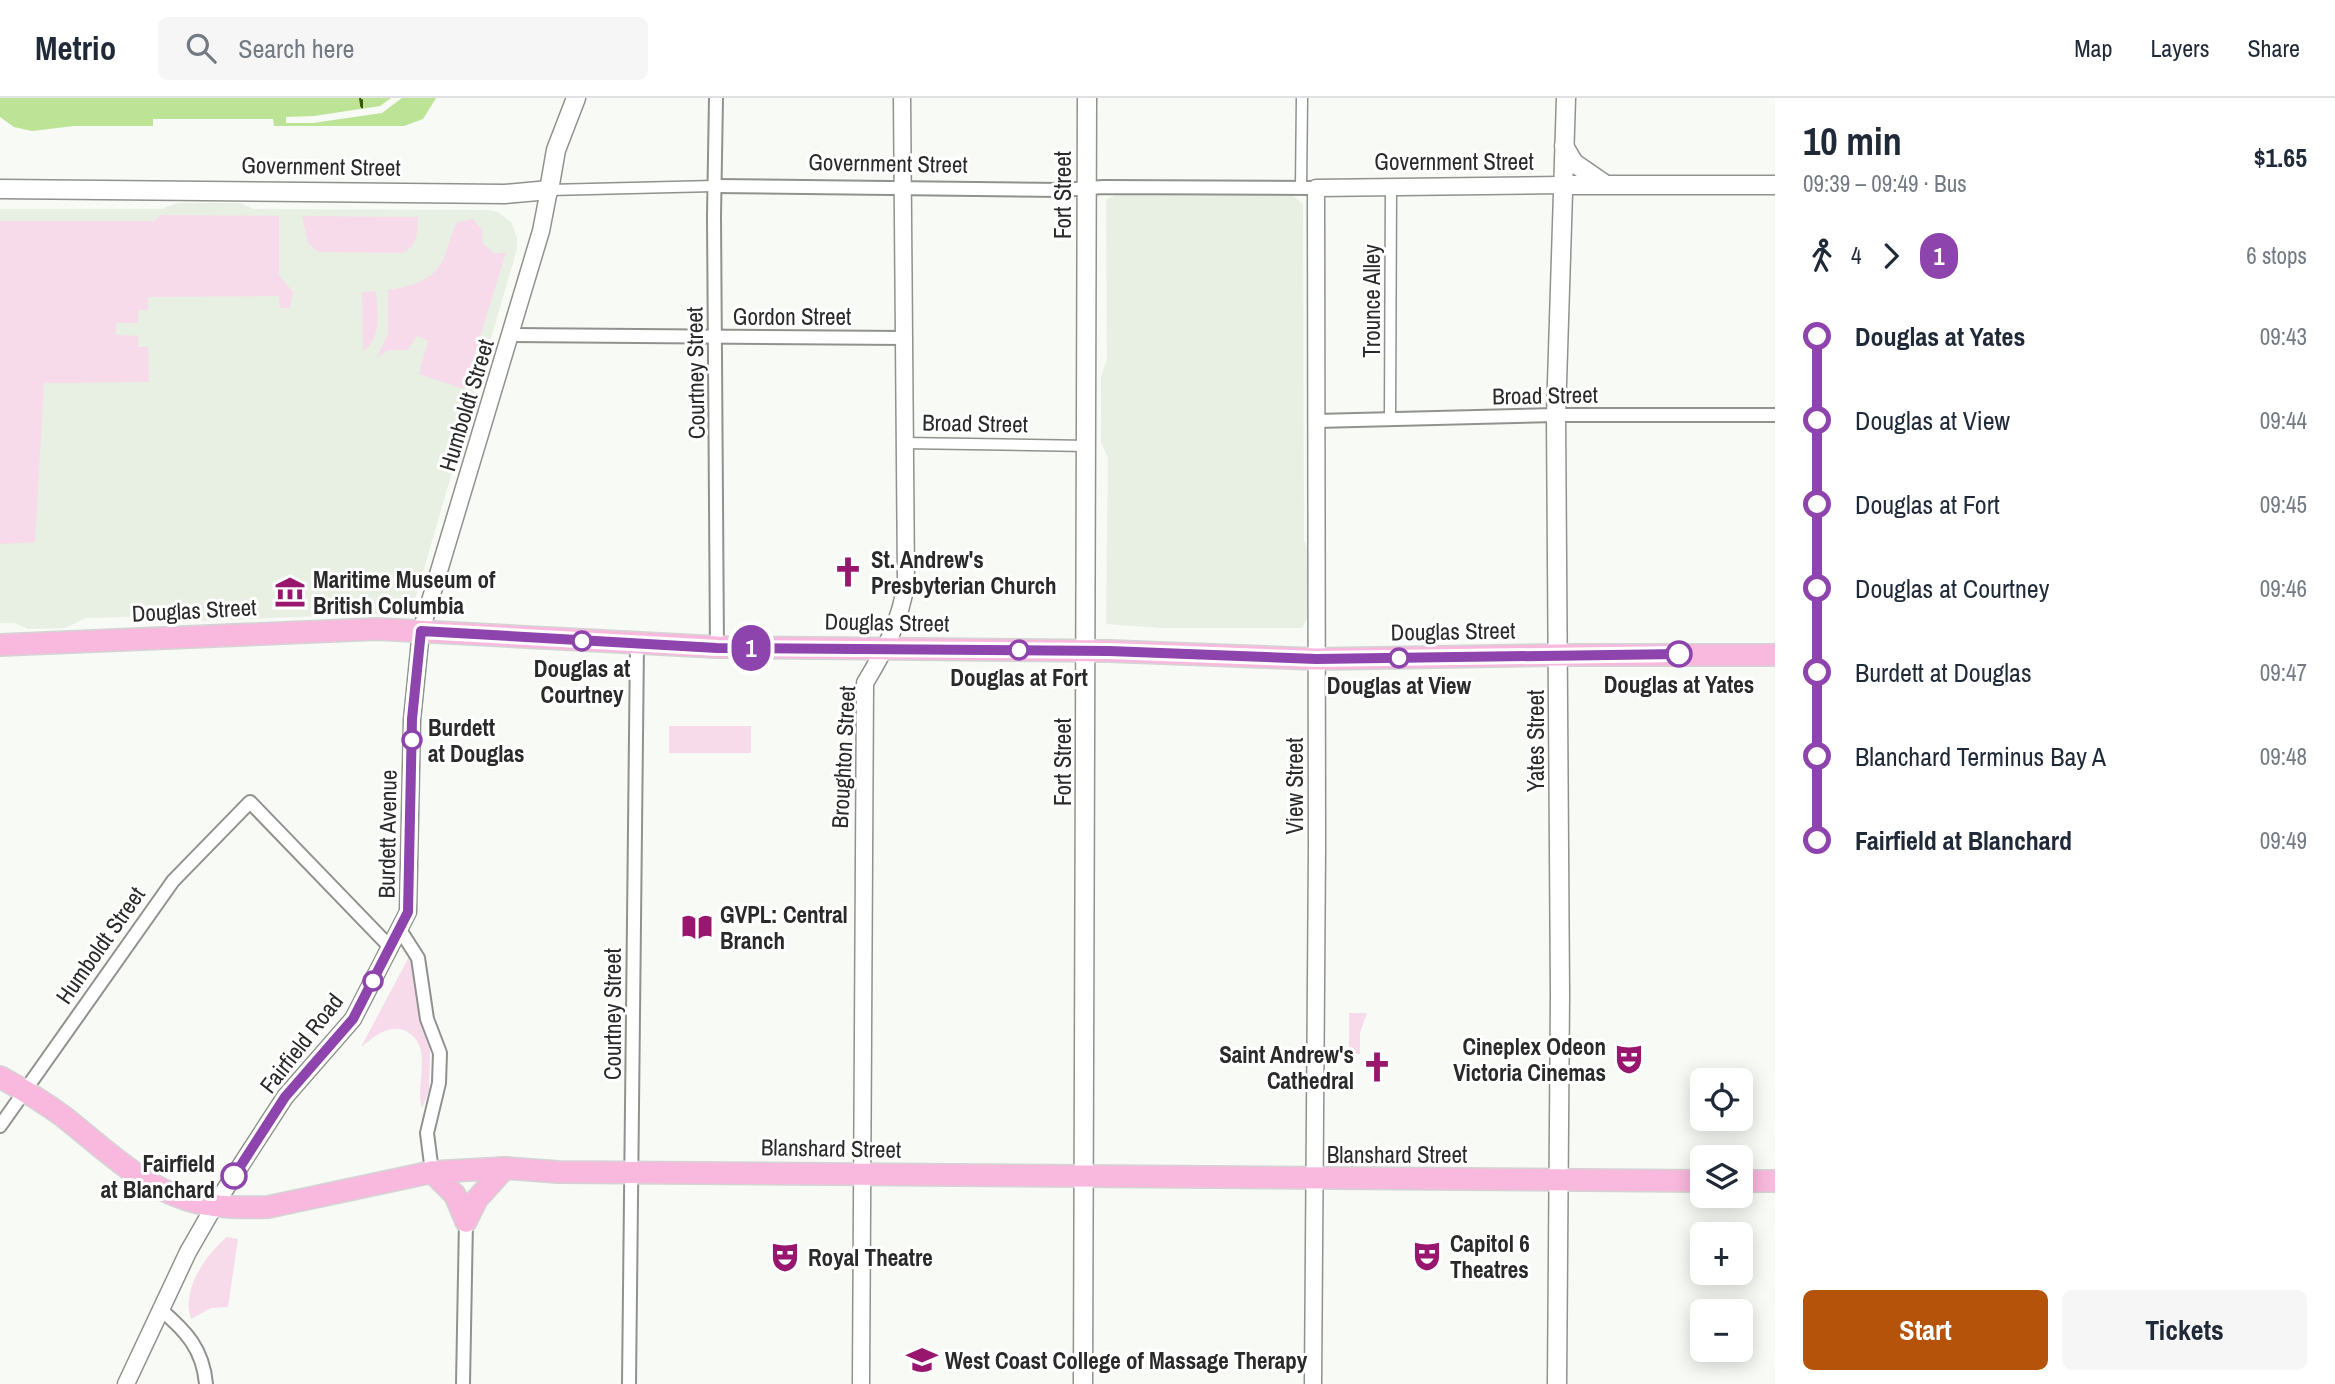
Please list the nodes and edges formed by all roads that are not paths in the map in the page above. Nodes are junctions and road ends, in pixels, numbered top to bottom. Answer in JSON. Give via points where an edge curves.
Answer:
{"nodes":[{"id":1,"x":576,"y":98,"type":"edge"},
{"id":2,"x":716,"y":98,"type":"edge"},
{"id":3,"x":902,"y":98,"type":"edge"},
{"id":4,"x":1087,"y":98,"type":"edge"},
{"id":5,"x":1302,"y":98,"type":"edge"},
{"id":6,"x":1566,"y":98,"type":"edge"},
{"id":7,"x":1564,"y":146,"type":"junction"},
{"id":8,"x":1391,"y":185,"type":"junction"},
{"id":9,"x":1563,"y":185,"type":"junction"},
{"id":10,"x":1607,"y":185,"type":"junction"},
{"id":11,"x":1775,"y":185,"type":"edge"},
{"id":12,"x":714,"y":186,"type":"junction"},
{"id":13,"x":903,"y":187,"type":"junction"},
{"id":14,"x":1309,"y":187,"type":"junction"},
{"id":15,"x":1087,"y":188,"type":"junction"},
{"id":16,"x":0,"y":189,"type":"edge"},
{"id":17,"x":549,"y":190,"type":"junction"},
{"id":18,"x":511,"y":335,"type":"junction"},
{"id":19,"x":715,"y":336,"type":"junction"},
{"id":20,"x":905,"y":338,"type":"junction"},
{"id":21,"x":1556,"y":415,"type":"junction"},
{"id":22,"x":1775,"y":415,"type":"edge"},
{"id":23,"x":1390,"y":418,"type":"junction"},
{"id":24,"x":1316,"y":421,"type":"junction"},
{"id":25,"x":904,"y":443,"type":"junction"},
{"id":26,"x":1087,"y":446,"type":"junction"},
{"id":27,"x":421,"y":631,"type":"junction"},
{"id":28,"x":637,"y":644,"type":"junction"},
{"id":29,"x":0,"y":645,"type":"edge"},
{"id":30,"x":717,"y":648,"type":"junction"},
{"id":31,"x":887,"y":648,"type":"junction"},
{"id":32,"x":1087,"y":652,"type":"junction"},
{"id":33,"x":1559,"y":655,"type":"junction"},
{"id":34,"x":1775,"y":656,"type":"edge"},
{"id":35,"x":1316,"y":659,"type":"junction"},
{"id":36,"x":408,"y":912,"type":"joint"},
{"id":37,"x":400,"y":930,"type":"junction"},
{"id":38,"x":391,"y":948,"type":"junction"},
{"id":39,"x":0,"y":1077,"type":"edge"},
{"id":40,"x":25,"y":1091,"type":"junction"},
{"id":41,"x":0,"y":1126,"type":"edge"},
{"id":42,"x":505,"y":1168,"type":"junction"},
{"id":43,"x":432,"y":1172,"type":"junction"},
{"id":44,"x":632,"y":1173,"type":"junction"},
{"id":45,"x":863,"y":1175,"type":"junction"},
{"id":46,"x":1086,"y":1178,"type":"junction"},
{"id":47,"x":1315,"y":1180,"type":"junction"},
{"id":48,"x":1558,"y":1181,"type":"junction"},
{"id":49,"x":1690,"y":1181,"type":"edge"},
{"id":50,"x":1753,"y":1181,"type":"edge"},
{"id":51,"x":1775,"y":1181,"type":"edge"},
{"id":52,"x":215,"y":1205,"type":"junction"},
{"id":53,"x":466,"y":1221,"type":"junction"},
{"id":54,"x":160,"y":1309,"type":"junction"},
{"id":55,"x":126,"y":1384,"type":"edge"},
{"id":56,"x":206,"y":1384,"type":"edge"},
{"id":57,"x":464,"y":1384,"type":"edge"},
{"id":58,"x":629,"y":1384,"type":"edge"},
{"id":59,"x":861,"y":1384,"type":"edge"},
{"id":60,"x":1083,"y":1384,"type":"edge"},
{"id":61,"x":1313,"y":1384,"type":"edge"},
{"id":62,"x":1557,"y":1384,"type":"edge"}],
"edges":[{"from":1,"to":17,"type":"main road","via":[[556,150]]},
{"from":2,"to":12,"type":"street","name":"Courtney Street"},
{"from":3,"to":13,"type":"street","name":"Broughton Street"},
{"from":4,"to":15,"type":"main road","name":"Fort Street"},
{"from":5,"to":14,"type":"street"},
{"from":6,"to":7,"type":"main road","name":"Yates Street"},
{"from":7,"to":9,"type":"main road","name":"Yates Street"},
{"from":7,"to":10,"type":"main road","via":[[1574,163]]},
{"from":8,"to":9,"type":"street","name":"Government Street"},
{"from":8,"to":14,"type":"street","name":"Government Street"},
{"from":8,"to":23,"type":"street","name":"Trounce Alley"},
{"from":9,"to":10,"type":"main road","name":"Government Street"},
{"from":9,"to":21,"type":"main road","name":"Yates Street"},
{"from":10,"to":11,"type":"main road","name":"Government Street"},
{"from":12,"to":13,"type":"street","name":"Government Street"},
{"from":12,"to":17,"type":"street","name":"Government Street"},
{"from":12,"to":19,"type":"street","name":"Courtney Street"},
{"from":13,"to":15,"type":"street","name":"Government Street"},
{"from":13,"to":20,"type":"street","name":"Broughton Street"},
{"from":14,"to":15,"type":"street","name":"Government Street"},
{"from":14,"to":24,"type":"street","name":"View Street"},
{"from":15,"to":26,"type":"main road","name":"Fort Street"},
{"from":16,"to":17,"type":"main road","name":"Government Street","via":[[505,194]]},
{"from":17,"to":18,"type":"street","name":"Humboldt Street"},
{"from":18,"to":19,"type":"street","name":"Gordon Street"},
{"from":18,"to":27,"type":"street","name":"Humboldt Street"},
{"from":19,"to":20,"type":"street","name":"Gordon Street"},
{"from":19,"to":30,"type":"street","name":"Courtney Street"},
{"from":20,"to":25,"type":"street","name":"Broughton Street"},
{"from":21,"to":22,"type":"street","name":"Broad Street"},
{"from":21,"to":23,"type":"street","name":"Broad Street"},
{"from":21,"to":33,"type":"main road","name":"Yates Street"},
{"from":23,"to":24,"type":"street","name":"Broad Street"},
{"from":24,"to":35,"type":"street","name":"View Street"},
{"from":25,"to":26,"type":"street","name":"Broad Street"},
{"from":25,"to":31,"type":"street","name":"Broughton Street","via":[[906,582],[902,610]]},
{"from":26,"to":32,"type":"main road","name":"Fort Street"},
{"from":27,"to":28,"type":"main road","name":"Douglas Street"},
{"from":27,"to":29,"type":"main road","name":"Douglas Street","via":[[318,630]]},
{"from":27,"to":36,"type":"street","name":"Burdett Avenue","via":[[412,719]]},
{"from":28,"to":30,"type":"main road","name":"Douglas Street"},
{"from":28,"to":44,"type":"street","name":"Courtney Street"},
{"from":30,"to":31,"type":"main road","name":"Douglas Street"},
{"from":31,"to":32,"type":"main road","name":"Douglas Street"},
{"from":31,"to":45,"type":"street","name":"Broughton Street","via":[[865,683]]},
{"from":32,"to":35,"type":"main road","name":"Douglas Street"},
{"from":32,"to":46,"type":"main road","name":"Fort Street"},
{"from":33,"to":34,"type":"main road","name":"Douglas Street"},
{"from":33,"to":35,"type":"main road","name":"Douglas Street"},
{"from":33,"to":48,"type":"main road","name":"Yates Street"},
{"from":35,"to":47,"type":"street","name":"View Street"},
{"from":36,"to":37,"type":"street","name":"Fairfield Road"},
{"from":37,"to":38,"type":"street","name":"Fairfield Road"},
{"from":37,"to":43,"type":"street","name":"Burdett Avenue","via":[[418,958],[427,1020],[440,1053],[439,1083],[427,1133]]},
{"from":38,"to":40,"type":"street","name":"Humboldt Street","via":[[250,802],[173,881]]},
{"from":38,"to":52,"type":"street","name":"Fairfield Road","via":[[353,1019],[285,1097]]},
{"from":39,"to":40,"type":"main road","name":"Blanshard Street"},
{"from":40,"to":41,"type":"street","name":"Humboldt Street"},
{"from":40,"to":52,"type":"main road","name":"Blanshard Street","via":[[143,1179],[189,1201]]},
{"from":42,"to":43,"type":"main road","name":"Blanshard Street"},
{"from":42,"to":44,"type":"main road","name":"Blanshard Street"},
{"from":42,"to":53,"type":"main road","via":[[477,1199]]},
{"from":43,"to":52,"type":"main road","name":"Blanshard Street","via":[[268,1207]]},
{"from":43,"to":53,"type":"main road","via":[[456,1195]]},
{"from":44,"to":45,"type":"main road","name":"Blanshard Street"},
{"from":44,"to":58,"type":"street","name":"Courtney Street"},
{"from":45,"to":46,"type":"main road","name":"Blanshard Street"},
{"from":45,"to":59,"type":"street","name":"Broughton Street"},
{"from":46,"to":47,"type":"main road","name":"Blanshard Street"},
{"from":46,"to":60,"type":"main road","name":"Fort Street"},
{"from":47,"to":48,"type":"main road","name":"Blanshard Street"},
{"from":47,"to":61,"type":"street","name":"View Street"},
{"from":48,"to":49,"type":"main road","name":"Blanshard Street"},
{"from":48,"to":62,"type":"main road","name":"Yates Street"},
{"from":50,"to":51,"type":"main road"},
{"from":52,"to":54,"type":"street","name":"Fairfield Road"},
{"from":53,"to":57,"type":"street"},
{"from":54,"to":55,"type":"street","name":"Fairfield Road"},
{"from":54,"to":56,"type":"street","via":[[197,1346]]}]}
